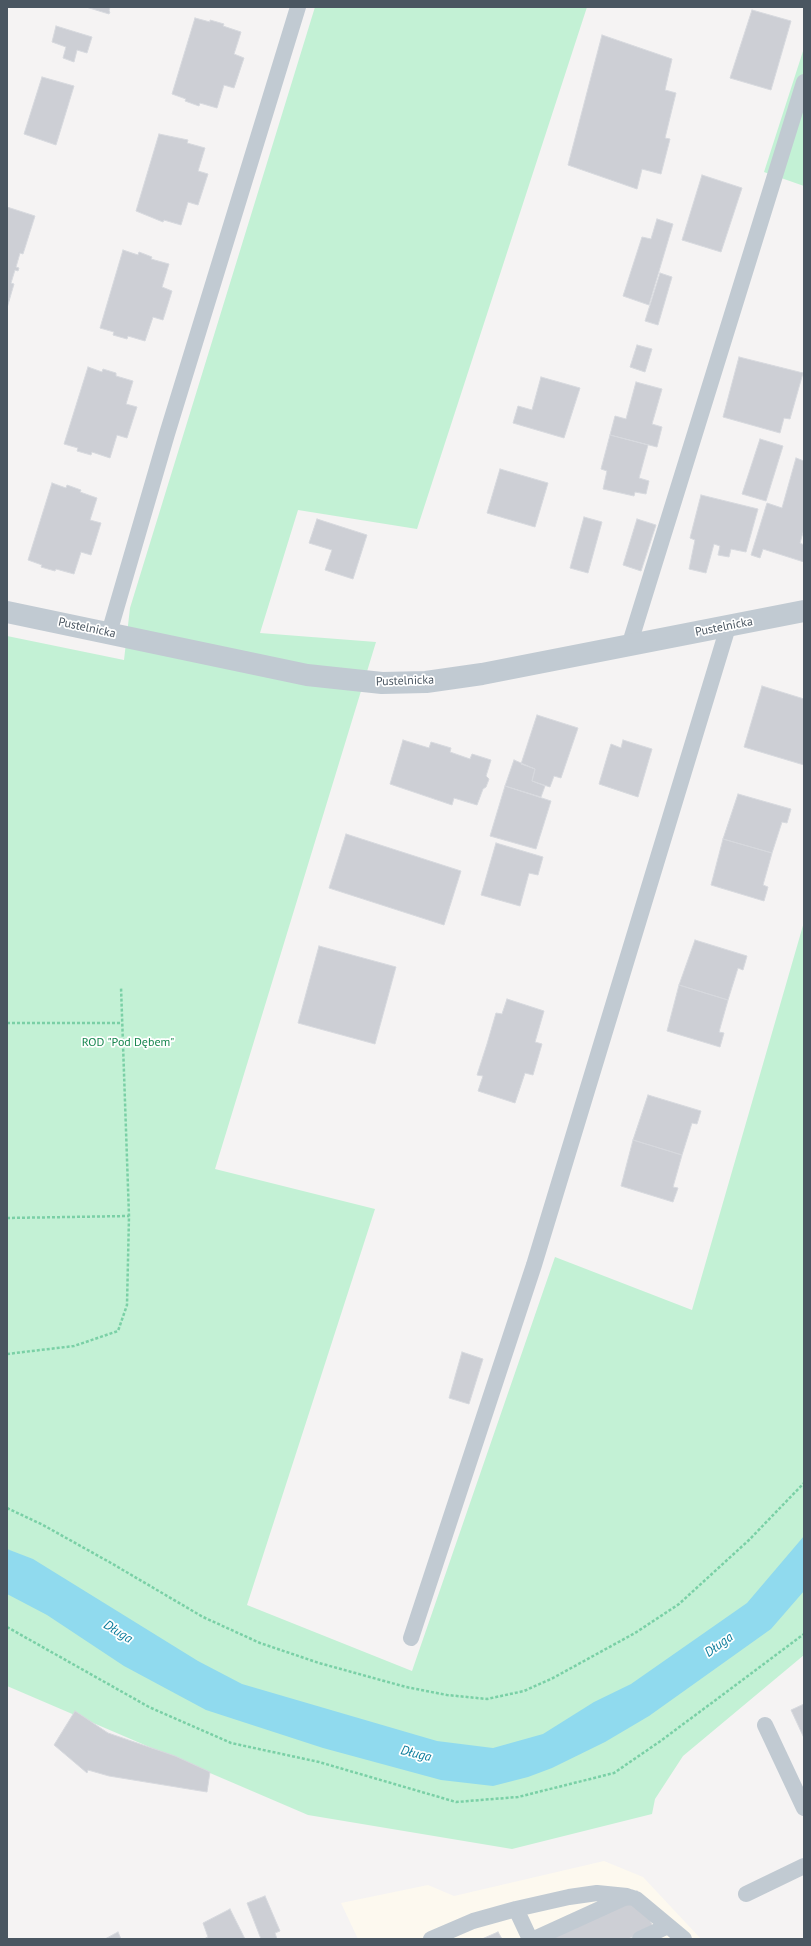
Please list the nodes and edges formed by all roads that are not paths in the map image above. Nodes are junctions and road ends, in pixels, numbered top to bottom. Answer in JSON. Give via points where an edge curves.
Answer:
{"nodes":[{"id":1,"x":298,"y":7,"type":"edge"},
{"id":2,"x":804,"y":82,"type":"edge"},
{"id":3,"x":804,"y":611,"type":"edge"},
{"id":4,"x":7,"y":612,"type":"edge"},
{"id":5,"x":728,"y":626,"type":"junction"},
{"id":6,"x":109,"y":633,"type":"junction"},
{"id":7,"x":629,"y":646,"type":"junction"},
{"id":8,"x":411,"y":1638,"type":"dead end"},
{"id":9,"x":765,"y":1725,"type":"dead end"},
{"id":10,"x":804,"y":1808,"type":"edge"},
{"id":11,"x":804,"y":1866,"type":"edge"},
{"id":12,"x":746,"y":1894,"type":"dead end"},
{"id":13,"x":630,"y":1897,"type":"junction"},
{"id":14,"x":516,"y":1909,"type":"junction"},
{"id":15,"x":668,"y":1926,"type":"junction"},
{"id":16,"x":431,"y":1939,"type":"edge"},
{"id":17,"x":530,"y":1939,"type":"edge"},
{"id":18,"x":534,"y":1939,"type":"edge"},
{"id":19,"x":640,"y":1939,"type":"edge"},
{"id":20,"x":684,"y":1939,"type":"edge"}],
"edges":[{"from":1,"to":6,"type":"lane","via":[[169,426]]},
{"from":2,"to":7,"type":"lane"},
{"from":3,"to":5,"type":"street","name":"Pustelnicka"},
{"from":4,"to":6,"type":"street","name":"Pustelnicka"},
{"from":5,"to":7,"type":"street","name":"Pustelnicka"},
{"from":5,"to":8,"type":"lane","via":[[534,1265]]},
{"from":6,"to":7,"type":"street","name":"Pustelnicka","via":[[307,675],[382,683],[426,682],[482,674]]},
{"from":9,"to":10,"type":"lane"},
{"from":11,"to":12,"type":"lane"},
{"from":13,"to":14,"type":"lane","via":[[597,1893]]},
{"from":13,"to":15,"type":"lane","via":[[636,1899]]},
{"from":13,"to":18,"type":"lane"},
{"from":14,"to":16,"type":"lane","via":[[473,1921]]},
{"from":14,"to":17,"type":"lane"},
{"from":15,"to":19,"type":"lane"},
{"from":15,"to":20,"type":"lane"}]}
